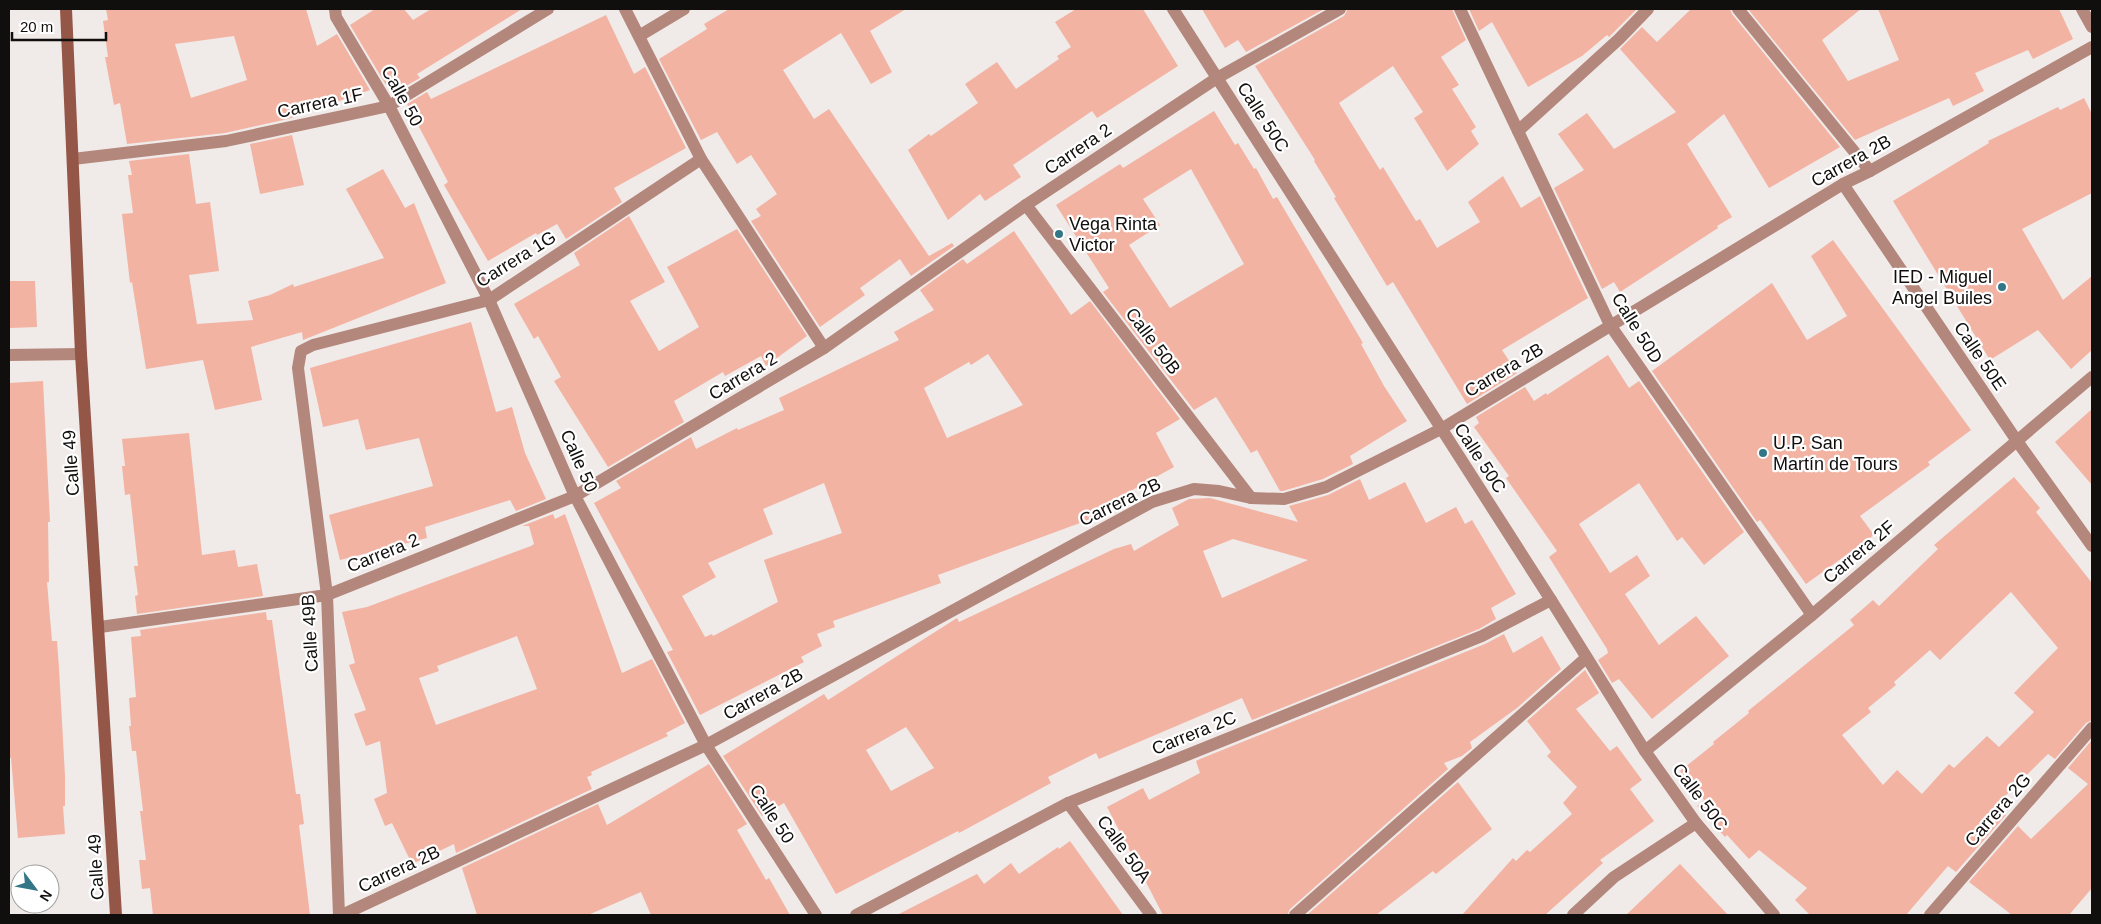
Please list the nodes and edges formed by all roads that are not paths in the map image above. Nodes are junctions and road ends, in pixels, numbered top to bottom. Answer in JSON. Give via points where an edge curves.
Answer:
{"nodes":[{"id":1,"x":66,"y":9,"type":"edge"},
{"id":2,"x":334,"y":9,"type":"edge"},
{"id":3,"x":548,"y":9,"type":"edge"},
{"id":4,"x":625,"y":9,"type":"edge"},
{"id":5,"x":684,"y":9,"type":"edge"},
{"id":6,"x":1173,"y":9,"type":"edge"},
{"id":7,"x":1340,"y":9,"type":"edge"},
{"id":8,"x":1460,"y":9,"type":"edge"},
{"id":9,"x":1648,"y":9,"type":"edge"},
{"id":10,"x":1738,"y":9,"type":"edge"},
{"id":11,"x":2082,"y":9,"type":"edge"},
{"id":12,"x":2092,"y":27,"type":"edge"},
{"id":13,"x":639,"y":36,"type":"junction"},
{"id":14,"x":2092,"y":47,"type":"edge"},
{"id":15,"x":1217,"y":78,"type":"junction"},
{"id":16,"x":389,"y":106,"type":"junction"},
{"id":17,"x":1518,"y":131,"type":"junction"},
{"id":18,"x":73,"y":159,"type":"junction"},
{"id":19,"x":701,"y":159,"type":"junction"},
{"id":20,"x":1870,"y":171,"type":"junction"},
{"id":21,"x":1843,"y":184,"type":"junction"},
{"id":22,"x":1026,"y":205,"type":"junction"},
{"id":23,"x":489,"y":300,"type":"junction"},
{"id":24,"x":1610,"y":325,"type":"junction"},
{"id":25,"x":824,"y":348,"type":"junction"},
{"id":26,"x":301,"y":352,"type":"joint"},
{"id":27,"x":82,"y":354,"type":"junction"},
{"id":28,"x":9,"y":355,"type":"edge"},
{"id":29,"x":2092,"y":377,"type":"edge"},
{"id":30,"x":1441,"y":429,"type":"junction"},
{"id":31,"x":2017,"y":441,"type":"junction"},
{"id":32,"x":575,"y":496,"type":"junction"},
{"id":33,"x":1251,"y":498,"type":"junction"},
{"id":34,"x":2092,"y":546,"type":"edge"},
{"id":35,"x":327,"y":595,"type":"junction"},
{"id":36,"x":1551,"y":600,"type":"junction"},
{"id":37,"x":1812,"y":615,"type":"junction"},
{"id":38,"x":100,"y":627,"type":"junction"},
{"id":39,"x":1586,"y":658,"type":"junction"},
{"id":40,"x":2092,"y":728,"type":"edge"},
{"id":41,"x":706,"y":745,"type":"junction"},
{"id":42,"x":1646,"y":751,"type":"junction"},
{"id":43,"x":1068,"y":802,"type":"junction"},
{"id":44,"x":1696,"y":823,"type":"junction"},
{"id":45,"x":116,"y":915,"type":"edge"},
{"id":46,"x":341,"y":915,"type":"edge"},
{"id":47,"x":816,"y":915,"type":"edge"},
{"id":48,"x":856,"y":915,"type":"edge"},
{"id":49,"x":1151,"y":915,"type":"edge"},
{"id":50,"x":1296,"y":915,"type":"edge"},
{"id":51,"x":1573,"y":915,"type":"edge"},
{"id":52,"x":1774,"y":915,"type":"edge"},
{"id":53,"x":1930,"y":915,"type":"edge"}],
"edges":[{"from":1,"to":18,"type":"street","name":"Calle 49"},
{"from":2,"to":16,"type":"street","name":"Calle 50"},
{"from":3,"to":16,"type":"street","name":"Carrera 1F"},
{"from":4,"to":13,"type":"street"},
{"from":5,"to":13,"type":"street"},
{"from":6,"to":15,"type":"street","name":"Calle 50C"},
{"from":7,"to":15,"type":"street","name":"Carrera 2"},
{"from":8,"to":17,"type":"street","name":"Calle 50D"},
{"from":9,"to":17,"type":"street"},
{"from":10,"to":20,"type":"street"},
{"from":11,"to":12,"type":"street"},
{"from":13,"to":19,"type":"street"},
{"from":14,"to":20,"type":"street","name":"Carrera 2B"},
{"from":15,"to":22,"type":"street","name":"Carrera 2"},
{"from":15,"to":30,"type":"street","name":"Calle 50C"},
{"from":16,"to":18,"type":"street","name":"Carrera 1F","via":[[226,141]]},
{"from":16,"to":23,"type":"street","name":"Calle 50"},
{"from":17,"to":24,"type":"street","name":"Calle 50D"},
{"from":18,"to":27,"type":"street","name":"Calle 49"},
{"from":19,"to":23,"type":"street","name":"Carrera 1G"},
{"from":19,"to":25,"type":"street"},
{"from":20,"to":21,"type":"street","name":"Carrera 2B"},
{"from":21,"to":24,"type":"street","name":"Carrera 2B"},
{"from":21,"to":31,"type":"street","name":"Calle 50E"},
{"from":22,"to":25,"type":"street","name":"Carrera 2"},
{"from":22,"to":33,"type":"street","name":"Calle 50B"},
{"from":23,"to":26,"type":"street","name":"Carrera 1G","via":[[313,345]]},
{"from":23,"to":32,"type":"street","name":"Calle 50"},
{"from":24,"to":30,"type":"street","name":"Carrera 2B"},
{"from":24,"to":37,"type":"street","name":"Calle 50D"},
{"from":25,"to":32,"type":"street","name":"Carrera 2"},
{"from":26,"to":35,"type":"street","name":"Calle 49B","via":[[298,368]]},
{"from":27,"to":28,"type":"street"},
{"from":27,"to":38,"type":"street","name":"Calle 49"},
{"from":29,"to":31,"type":"street","name":"Carrera 2F"},
{"from":30,"to":33,"type":"street","name":"Carrera 2B","via":[[1326,487],[1284,499]]},
{"from":30,"to":36,"type":"street","name":"Calle 50C"},
{"from":31,"to":34,"type":"street","name":"Calle 50E"},
{"from":31,"to":37,"type":"street","name":"Carrera 2F"},
{"from":32,"to":35,"type":"street","name":"Carrera 2"},
{"from":32,"to":41,"type":"street","name":"Calle 50"},
{"from":33,"to":41,"type":"street","name":"Carrera 2B","via":[[1219,490],[1194,489],[1152,502]]},
{"from":35,"to":38,"type":"street","name":"Carrera 2"},
{"from":35,"to":46,"type":"street","name":"Calle 49B"},
{"from":36,"to":39,"type":"street","name":"Calle 50C"},
{"from":36,"to":43,"type":"street","name":"Carrera 2C","via":[[1482,636]]},
{"from":37,"to":42,"type":"street","name":"Carrera 2F"},
{"from":38,"to":45,"type":"street","name":"Calle 49"},
{"from":39,"to":42,"type":"street","name":"Calle 50C"},
{"from":39,"to":50,"type":"street"},
{"from":40,"to":53,"type":"street","name":"Carrera 2G"},
{"from":41,"to":46,"type":"street","name":"Carrera 2B"},
{"from":41,"to":47,"type":"street","name":"Calle 50"},
{"from":42,"to":44,"type":"street","name":"Calle 50C"},
{"from":43,"to":48,"type":"street","name":"Carrera 2C"},
{"from":43,"to":49,"type":"street","name":"Calle 50A"},
{"from":44,"to":51,"type":"street","via":[[1614,877]]},
{"from":44,"to":52,"type":"street","name":"Calle 50C"}]}
